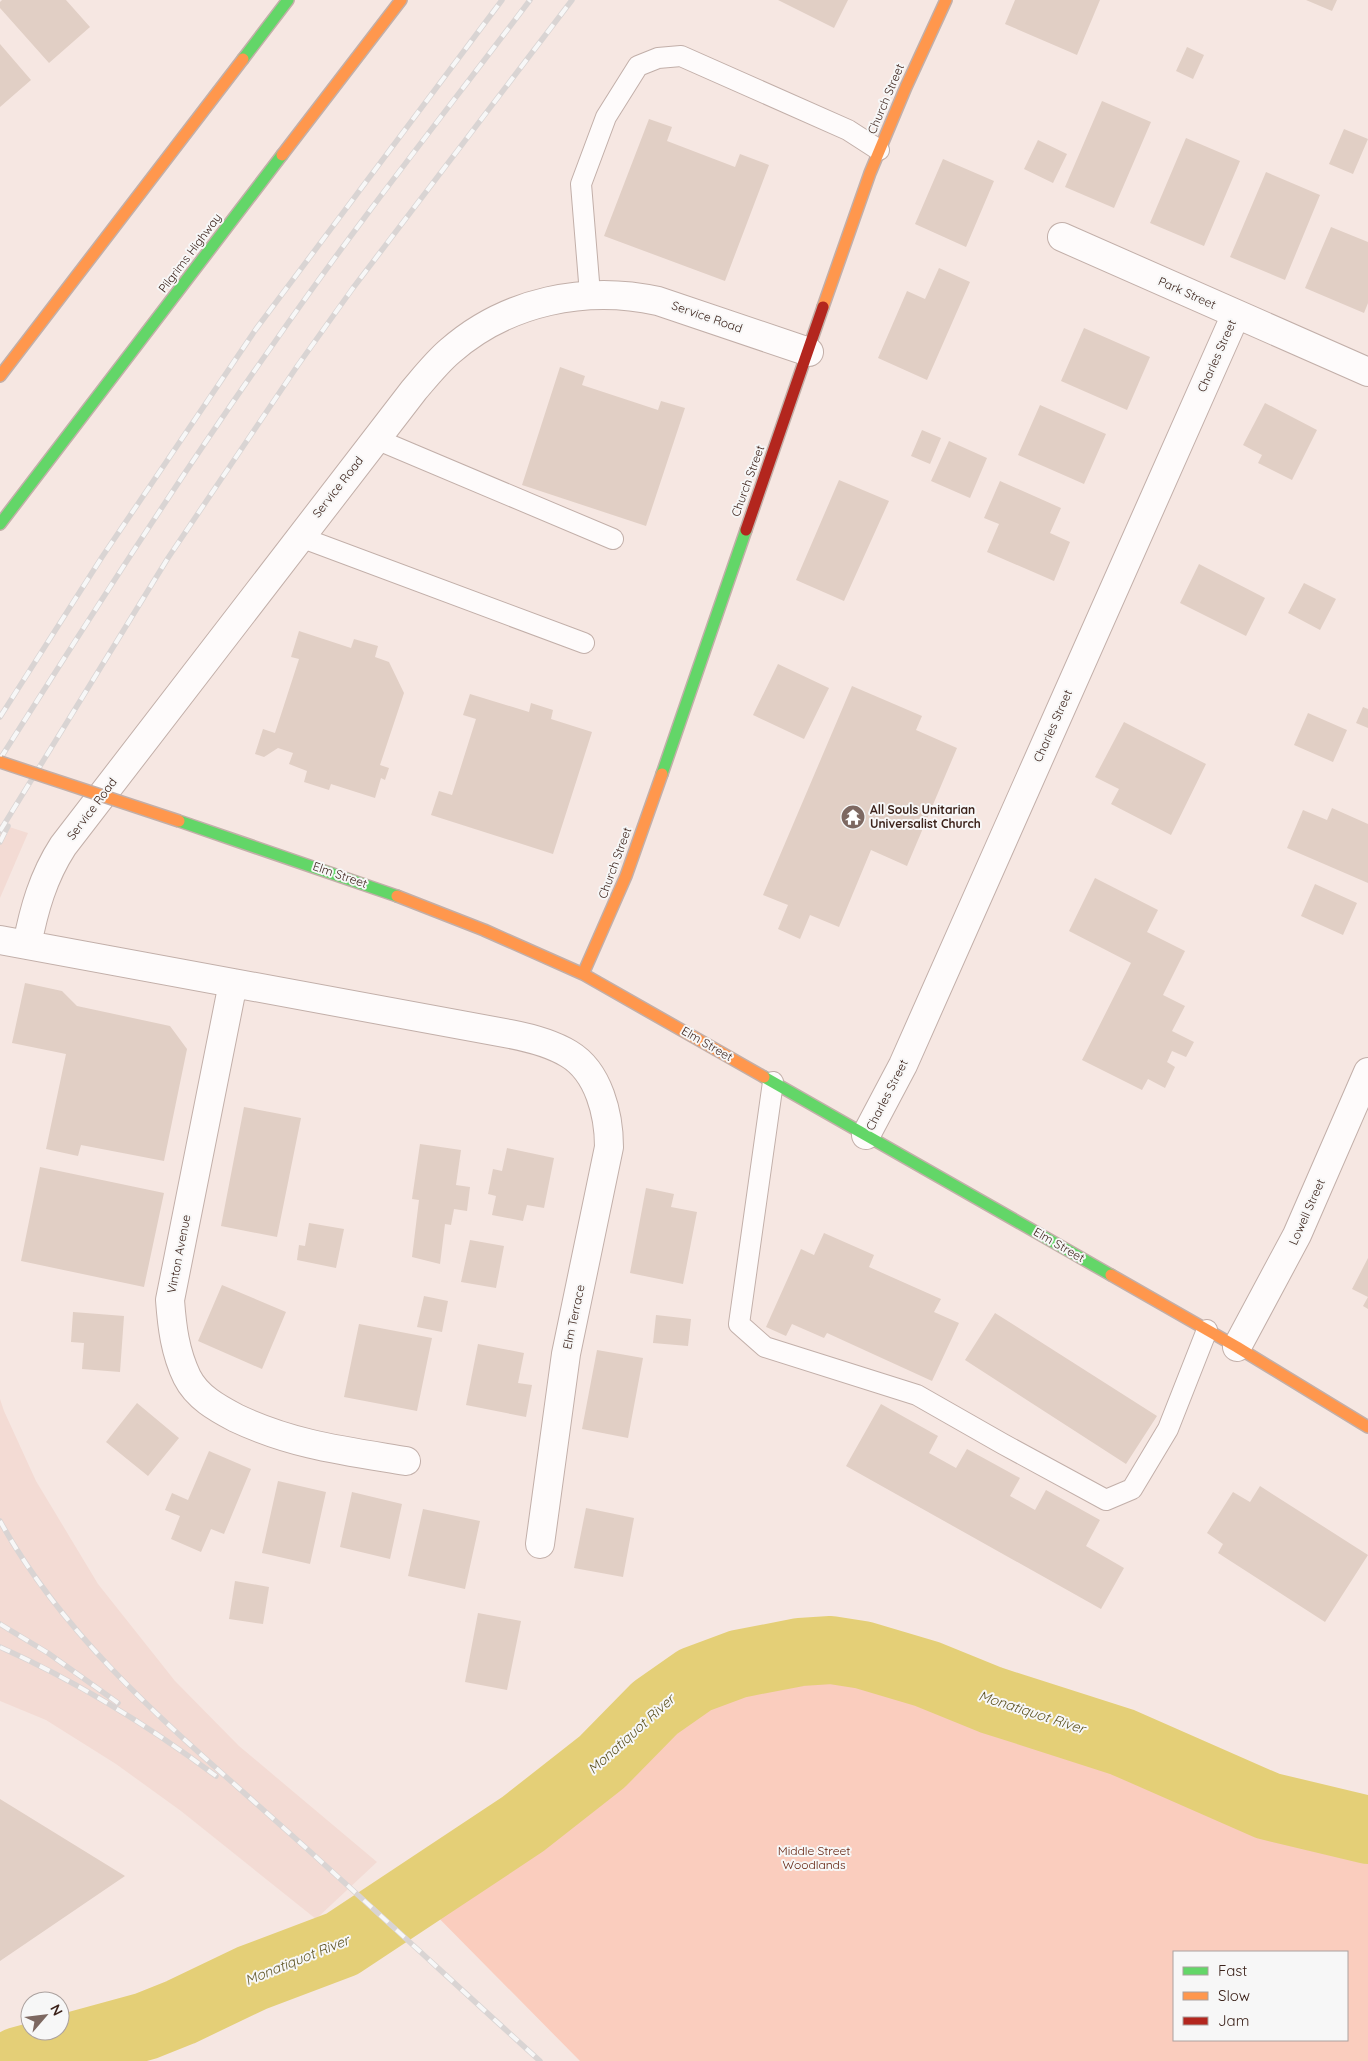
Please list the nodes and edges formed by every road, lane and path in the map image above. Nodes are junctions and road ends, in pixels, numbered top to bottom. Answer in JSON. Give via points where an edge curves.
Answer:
{"nodes":[{"id":1,"x":288,"y":0,"type":"edge"},
{"id":2,"x":401,"y":0,"type":"edge"},
{"id":3,"x":946,"y":0,"type":"edge"},
{"id":4,"x":879,"y":150,"type":"junction"},
{"id":5,"x":1062,"y":237,"type":"dead end"},
{"id":6,"x":590,"y":294,"type":"junction"},
{"id":7,"x":1236,"y":314,"type":"junction"},
{"id":8,"x":809,"y":352,"type":"junction"},
{"id":9,"x":1368,"y":372,"type":"edge"},
{"id":10,"x":0,"y":376,"type":"edge"},
{"id":11,"x":376,"y":439,"type":"junction"},
{"id":12,"x":0,"y":524,"type":"edge"},
{"id":13,"x":300,"y":537,"type":"junction"},
{"id":14,"x":613,"y":539,"type":"dead end"},
{"id":15,"x":584,"y":643,"type":"dead end"},
{"id":16,"x":0,"y":762,"type":"edge"},
{"id":17,"x":0,"y":940,"type":"edge"},
{"id":18,"x":27,"y":945,"type":"junction"},
{"id":19,"x":583,"y":974,"type":"junction"},
{"id":20,"x":234,"y":983,"type":"junction"},
{"id":21,"x":1368,"y":1072,"type":"edge"},
{"id":22,"x":773,"y":1082,"type":"junction"},
{"id":23,"x":866,"y":1135,"type":"junction"},
{"id":24,"x":1207,"y":1330,"type":"junction"},
{"id":25,"x":1237,"y":1347,"type":"junction"},
{"id":26,"x":1368,"y":1427,"type":"edge"},
{"id":27,"x":406,"y":1461,"type":"dead end"},
{"id":28,"x":540,"y":1544,"type":"dead end"}],
"edges":[{"from":1,"to":10,"type":"main road"},
{"from":2,"to":12,"type":"main road","name":"Pilgrims Highway"},
{"from":3,"to":4,"type":"main road","name":"Church Street"},
{"from":4,"to":6,"type":"lane","via":[[848,130],[682,56],[658,58],[638,66],[606,117],[581,184]]},
{"from":4,"to":8,"type":"main road","name":"Church Street"},
{"from":5,"to":7,"type":"street","name":"Park Street"},
{"from":6,"to":8,"type":"street","name":"Service Road","via":[[635,296],[658,301]]},
{"from":6,"to":11,"type":"street","name":"Service Road","via":[[537,304],[507,315],[470,335],[431,370]]},
{"from":7,"to":9,"type":"street","name":"Park Street"},
{"from":7,"to":23,"type":"street","name":"Charles Street","via":[[910,1050]]},
{"from":8,"to":19,"type":"main road","name":"Church Street","via":[[626,876]]},
{"from":11,"to":13,"type":"street","name":"Service Road"},
{"from":11,"to":14,"type":"lane"},
{"from":13,"to":15,"type":"lane"},
{"from":13,"to":18,"type":"street","name":"Service Road","via":[[63,846],[36,901]]},
{"from":16,"to":19,"type":"main road","name":"Elm Street","bridge":true,"via":[[418,902]]},
{"from":17,"to":18,"type":"street"},
{"from":18,"to":20,"type":"street"},
{"from":19,"to":22,"type":"main road","name":"Elm Street"},
{"from":20,"to":27,"type":"street","name":"Vinton Avenue","via":[[171,1293],[174,1343],[188,1378],[198,1393],[228,1414],[294,1441]]},
{"from":20,"to":28,"type":"street","name":"Elm Terrace","via":[[536,1040],[571,1055],[590,1077],[607,1120],[609,1147],[566,1354]]},
{"from":21,"to":25,"type":"street","name":"Lowell Street","via":[[1297,1235]]},
{"from":22,"to":23,"type":"main road","name":"Elm Street"},
{"from":22,"to":24,"type":"lane","via":[[739,1324],[765,1347],[916,1395],[1106,1500],[1132,1489],[1168,1430]]},
{"from":23,"to":24,"type":"main road","name":"Elm Street"},
{"from":24,"to":25,"type":"main road","name":"Elm Street"},
{"from":25,"to":26,"type":"main road","name":"Elm Street"}]}
